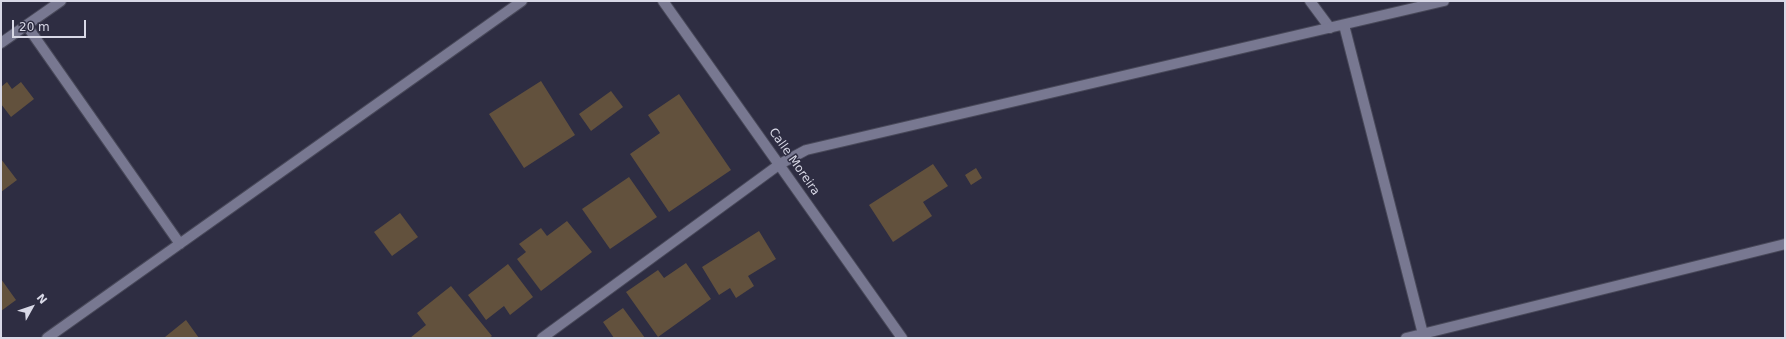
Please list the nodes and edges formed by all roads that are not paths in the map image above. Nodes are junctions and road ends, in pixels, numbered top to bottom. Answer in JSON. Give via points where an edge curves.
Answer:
{"nodes":[{"id":1,"x":62,"y":1,"type":"edge"},
{"id":2,"x":522,"y":1,"type":"edge"},
{"id":3,"x":663,"y":1,"type":"edge"},
{"id":4,"x":1310,"y":1,"type":"edge"},
{"id":5,"x":1444,"y":1,"type":"edge"},
{"id":6,"x":1344,"y":25,"type":"junction"},
{"id":7,"x":27,"y":26,"type":"junction"},
{"id":8,"x":1330,"y":28,"type":"junction"},
{"id":9,"x":1,"y":43,"type":"edge"},
{"id":10,"x":780,"y":164,"type":"junction"},
{"id":11,"x":180,"y":244,"type":"junction"},
{"id":12,"x":1785,"y":244,"type":"edge"},
{"id":13,"x":1424,"y":336,"type":"edge"},
{"id":14,"x":47,"y":338,"type":"edge"},
{"id":15,"x":542,"y":338,"type":"edge"},
{"id":16,"x":902,"y":338,"type":"edge"},
{"id":17,"x":1406,"y":338,"type":"edge"}],
"edges":[{"from":1,"to":7,"type":"street"},
{"from":2,"to":11,"type":"street"},
{"from":3,"to":10,"type":"street","name":"Calle Moreira"},
{"from":4,"to":8,"type":"street"},
{"from":5,"to":6,"type":"street"},
{"from":6,"to":8,"type":"street"},
{"from":6,"to":13,"type":"street"},
{"from":7,"to":9,"type":"street"},
{"from":7,"to":11,"type":"street"},
{"from":8,"to":10,"type":"street","via":[[806,150]]},
{"from":10,"to":15,"type":"street"},
{"from":10,"to":16,"type":"street","name":"Calle Moreira"},
{"from":11,"to":14,"type":"street"},
{"from":12,"to":13,"type":"street"},
{"from":13,"to":17,"type":"street"}]}
